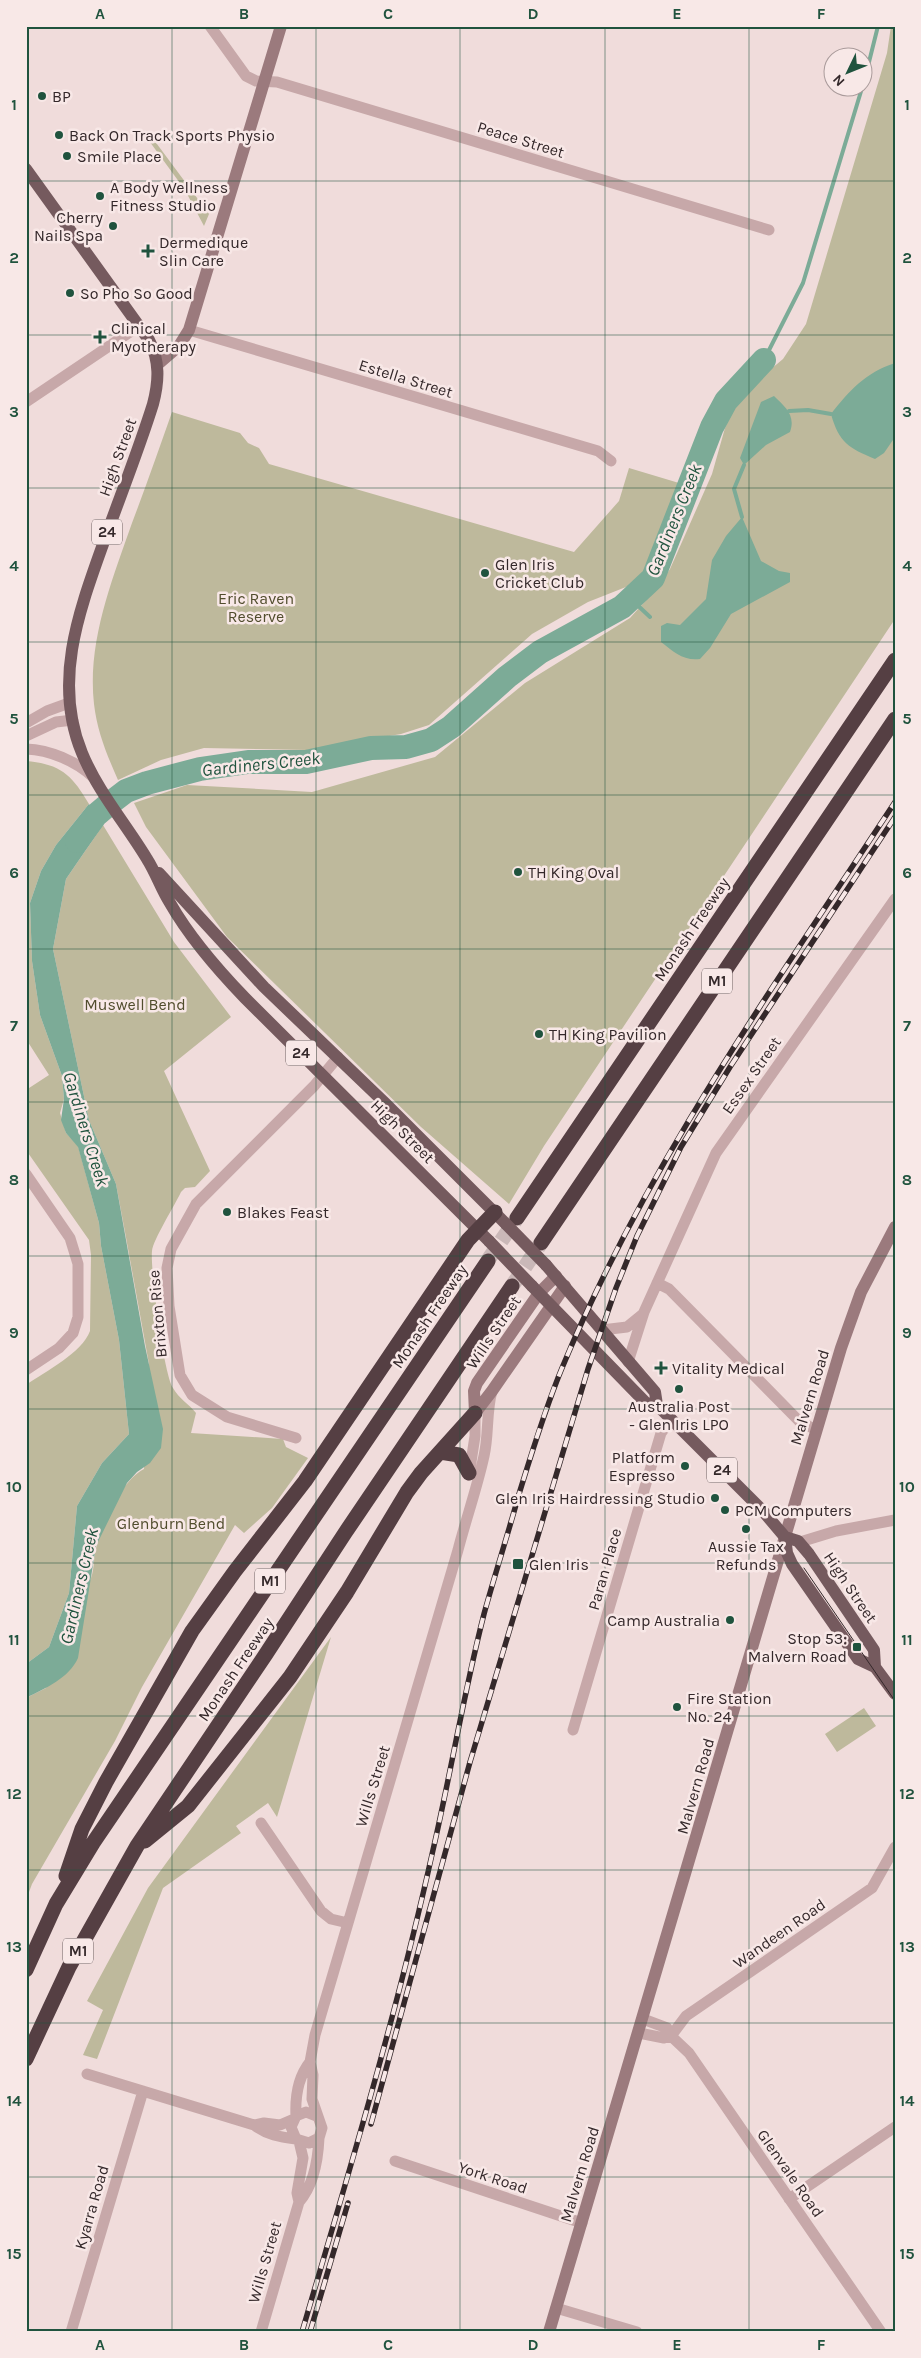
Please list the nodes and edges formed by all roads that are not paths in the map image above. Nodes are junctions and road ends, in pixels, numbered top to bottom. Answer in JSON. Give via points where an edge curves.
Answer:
{"nodes":[{"id":1,"x":210,"y":26,"type":"edge"},
{"id":2,"x":281,"y":26,"type":"edge"},
{"id":3,"x":264,"y":81,"type":"junction"},
{"id":4,"x":27,"y":172,"type":"edge"},
{"id":5,"x":769,"y":230,"type":"dead end"},
{"id":6,"x":139,"y":326,"type":"junction"},
{"id":7,"x":190,"y":330,"type":"junction"},
{"id":8,"x":157,"y":365,"type":"junction"},
{"id":9,"x":26,"y":402,"type":"edge"},
{"id":10,"x":611,"y":461,"type":"dead end"},
{"id":11,"x":895,"y":660,"type":"edge"},
{"id":12,"x":70,"y":703,"type":"junction"},
{"id":13,"x":895,"y":719,"type":"edge"},
{"id":14,"x":73,"y":720,"type":"junction"},
{"id":15,"x":26,"y":723,"type":"edge"},
{"id":16,"x":26,"y":736,"type":"edge"},
{"id":17,"x":26,"y":749,"type":"edge"},
{"id":18,"x":99,"y":784,"type":"junction"},
{"id":19,"x":148,"y":860,"type":"junction"},
{"id":20,"x":895,"y":899,"type":"edge"},
{"id":21,"x":338,"y":1058,"type":"junction"},
{"id":22,"x":324,"y":1075,"type":"junction"},
{"id":23,"x":26,"y":1174,"type":"edge"},
{"id":24,"x":496,"y":1214,"type":"junction"},
{"id":25,"x":517,"y":1218,"type":"tunnel mouth"},
{"id":26,"x":895,"y":1227,"type":"edge"},
{"id":27,"x":481,"y":1232,"type":"junction"},
{"id":28,"x":540,"y":1243,"type":"tunnel mouth"},
{"id":29,"x":488,"y":1261,"type":"tunnel mouth"},
{"id":30,"x":556,"y":1276,"type":"junction"},
{"id":31,"x":657,"y":1283,"type":"junction"},
{"id":32,"x":512,"y":1286,"type":"tunnel mouth"},
{"id":33,"x":565,"y":1286,"type":"junction"},
{"id":34,"x":536,"y":1289,"type":"junction"},
{"id":35,"x":552,"y":1306,"type":"junction"},
{"id":36,"x":644,"y":1312,"type":"junction"},
{"id":37,"x":602,"y":1330,"type":"junction"},
{"id":38,"x":628,"y":1362,"type":"junction"},
{"id":39,"x":26,"y":1370,"type":"edge"},
{"id":40,"x":492,"y":1391,"type":"junction"},
{"id":41,"x":657,"y":1405,"type":"junction"},
{"id":42,"x":475,"y":1413,"type":"junction"},
{"id":43,"x":671,"y":1419,"type":"junction"},
{"id":44,"x":816,"y":1430,"type":"junction"},
{"id":45,"x":296,"y":1438,"type":"dead end"},
{"id":46,"x":440,"y":1452,"type":"junction"},
{"id":47,"x":470,"y":1473,"type":"junction"},
{"id":48,"x":465,"y":1519,"type":"junction"},
{"id":49,"x":895,"y":1520,"type":"edge"},
{"id":50,"x":785,"y":1537,"type":"junction"},
{"id":51,"x":800,"y":1542,"type":"junction"},
{"id":52,"x":875,"y":1667,"type":"junction"},
{"id":53,"x":895,"y":1694,"type":"edge"},
{"id":54,"x":573,"y":1730,"type":"dead end"},
{"id":55,"x":261,"y":1823,"type":"dead end"},
{"id":56,"x":137,"y":1846,"type":"junction"},
{"id":57,"x":895,"y":1847,"type":"edge"},
{"id":58,"x":56,"y":1904,"type":"junction"},
{"id":59,"x":348,"y":1923,"type":"junction"},
{"id":60,"x":26,"y":1970,"type":"edge"},
{"id":61,"x":643,"y":2019,"type":"junction"},
{"id":62,"x":639,"y":2033,"type":"junction"},
{"id":63,"x":671,"y":2036,"type":"junction"},
{"id":64,"x":26,"y":2060,"type":"edge"},
{"id":65,"x":310,"y":2062,"type":"junction"},
{"id":66,"x":87,"y":2074,"type":"dead end"},
{"id":67,"x":143,"y":2091,"type":"junction"},
{"id":68,"x":316,"y":2116,"type":"junction"},
{"id":69,"x":295,"y":2118,"type":"junction"},
{"id":70,"x":254,"y":2125,"type":"junction"},
{"id":71,"x":895,"y":2127,"type":"edge"},
{"id":72,"x":319,"y":2138,"type":"junction"},
{"id":73,"x":298,"y":2140,"type":"junction"},
{"id":74,"x":395,"y":2161,"type":"dead end"},
{"id":75,"x":790,"y":2199,"type":"junction"},
{"id":76,"x":299,"y":2202,"type":"junction"},
{"id":77,"x":582,"y":2223,"type":"junction"},
{"id":78,"x":556,"y":2308,"type":"junction"},
{"id":79,"x":71,"y":2332,"type":"edge"},
{"id":80,"x":261,"y":2332,"type":"edge"},
{"id":81,"x":549,"y":2332,"type":"edge"},
{"id":82,"x":637,"y":2332,"type":"edge"},
{"id":83,"x":881,"y":2332,"type":"edge"}],
"edges":[{"from":1,"to":3,"type":"street","name":"Peace Street","via":[[246,76]]},
{"from":2,"to":3,"type":"main road"},
{"from":3,"to":5,"type":"street","name":"Peace Street","via":[[277,82]]},
{"from":3,"to":7,"type":"main road"},
{"from":4,"to":6,"type":"main road","name":"High Street","number":"24"},
{"from":6,"to":8,"type":"main road","name":"High Street","number":"24","via":[[153,348]]},
{"from":6,"to":9,"type":"street"},
{"from":7,"to":8,"type":"main road","via":[[179,346]]},
{"from":7,"to":10,"type":"street","name":"Estella Street","via":[[598,451]]},
{"from":8,"to":12,"type":"main road","name":"High Street","number":"24","via":[[158,380],[153,404],[76,626],[70,660]]},
{"from":11,"to":25,"type":"highway","name":"Monash Freeway","number":"M1"},
{"from":12,"to":14,"type":"main road","name":"High Street","number":"24"},
{"from":12,"to":15,"type":"street"},
{"from":13,"to":28,"type":"highway","number":"M1"},
{"from":14,"to":16,"type":"street","via":[[56,722]]},
{"from":14,"to":18,"type":"main road","name":"High Street","number":"24","via":[[82,751]]},
{"from":17,"to":18,"type":"street","via":[[60,757],[86,771]]},
{"from":18,"to":19,"type":"main road","name":"High Street","number":"24"},
{"from":19,"to":21,"type":"main road","name":"High Street","number":"24","via":[[247,969]]},
{"from":19,"to":22,"type":"main road","name":"High Street","number":"24","via":[[172,908],[211,960]]},
{"from":20,"to":31,"type":"street","name":"Essex Street","via":[[716,1153]]},
{"from":21,"to":22,"type":"street","name":"Brixton Rise"},
{"from":21,"to":24,"type":"main road","name":"High Street","number":"24"},
{"from":22,"to":27,"type":"main road","name":"High Street","number":"24"},
{"from":22,"to":45,"type":"street","name":"Brixton Rise","via":[[196,1204],[171,1248],[166,1277],[180,1375],[192,1395],[227,1417]]},
{"from":23,"to":39,"type":"street","via":[[70,1238],[78,1264],[78,1317],[73,1333],[58,1348]]},
{"from":24,"to":27,"type":"highway"},
{"from":24,"to":30,"type":"main road","name":"High Street","number":"24","bridge":true},
{"from":26,"to":44,"type":"main road","name":"Malvern Road","via":[[849,1323]]},
{"from":27,"to":34,"type":"main road","name":"High Street","number":"24","bridge":true},
{"from":27,"to":58,"type":"highway","via":[[306,1481],[192,1631],[82,1829]]},
{"from":29,"to":58,"type":"highway","name":"Monash Freeway","number":"M1","via":[[110,1818]]},
{"from":30,"to":33,"type":"main road","name":"High Street","number":"24"},
{"from":30,"to":34,"type":"main road","name":"Wills Street"},
{"from":31,"to":36,"type":"street","name":"Essex Street"},
{"from":31,"to":44,"type":"street","via":[[669,1289],[799,1421]]},
{"from":32,"to":56,"type":"highway","name":"Monash Freeway","number":"M1"},
{"from":33,"to":35,"type":"main road","name":"Wills Street"},
{"from":33,"to":37,"type":"main road","name":"High Street","number":"24"},
{"from":34,"to":35,"type":"main road","name":"High Street","number":"24"},
{"from":34,"to":42,"type":"main road","name":"Wills Street","via":[[477,1383]]},
{"from":35,"to":40,"type":"main road","name":"Wills Street"},
{"from":35,"to":41,"type":"main road","name":"High Street","number":"24","via":[[646,1403]]},
{"from":36,"to":37,"type":"street","name":"Essex Street","via":[[626,1327]]},
{"from":36,"to":38,"type":"street","name":"Essex Street"},
{"from":37,"to":38,"type":"main road","name":"High Street","number":"24"},
{"from":38,"to":41,"type":"main road","name":"High Street","number":"24","via":[[655,1392]]},
{"from":40,"to":42,"type":"main road","name":"Wills Street"},
{"from":40,"to":48,"type":"street","name":"Wills Street","via":[[484,1458]]},
{"from":41,"to":43,"type":"main road","name":"High Street","number":"24"},
{"from":42,"to":46,"type":"highway"},
{"from":42,"to":47,"type":"street","name":"Wills Street"},
{"from":43,"to":50,"type":"main road","name":"High Street","number":"24"},
{"from":43,"to":54,"type":"street","name":"Paran Place","via":[[662,1430]]},
{"from":44,"to":50,"type":"main road","name":"Malvern Road"},
{"from":46,"to":47,"type":"highway","via":[[459,1456]]},
{"from":46,"to":56,"type":"highway","via":[[407,1492],[317,1639],[261,1716],[188,1806]]},
{"from":47,"to":48,"type":"street","name":"Wills Street"},
{"from":48,"to":59,"type":"street","name":"Wills Street"},
{"from":49,"to":51,"type":"street","via":[[836,1531]]},
{"from":50,"to":51,"type":"main road"},
{"from":50,"to":52,"type":"main road","name":"High Street","number":"24","via":[[792,1564],[839,1633],[858,1659]]},
{"from":50,"to":61,"type":"main road","name":"Malvern Road"},
{"from":51,"to":52,"type":"main road","name":"High Street","number":"24","via":[[874,1650]]},
{"from":52,"to":53,"type":"main road","name":"High Street","number":"24"},
{"from":55,"to":59,"type":"street","via":[[321,1911],[331,1919]]},
{"from":56,"to":64,"type":"highway","name":"Monash Freeway","number":"M1","via":[[69,1967]]},
{"from":57,"to":63,"type":"street","name":"Wandeen Road","via":[[872,1888],[686,2016]]},
{"from":58,"to":60,"type":"highway","name":"Monash Freeway","number":"M1"},
{"from":59,"to":65,"type":"street","name":"Wills Street"},
{"from":61,"to":62,"type":"main road","name":"Malvern Road"},
{"from":61,"to":63,"type":"street","name":"Glenvale Road","via":[[667,2028]]},
{"from":62,"to":63,"type":"street","via":[[664,2038]]},
{"from":62,"to":77,"type":"main road","name":"Malvern Road"},
{"from":63,"to":75,"type":"street","name":"Glenvale Road","via":[[689,2052]]},
{"from":65,"to":68,"type":"street","name":"Wills Street"},
{"from":65,"to":69,"type":"street","name":"Wills Street","via":[[301,2073]]},
{"from":66,"to":67,"type":"street"},
{"from":67,"to":70,"type":"street"},
{"from":67,"to":79,"type":"street","name":"Kyarra Road"},
{"from":68,"to":69,"type":"street","via":[[306,2112]]},
{"from":68,"to":72,"type":"street","via":[[322,2128]]},
{"from":69,"to":70,"type":"street","via":[[280,2125]]},
{"from":69,"to":73,"type":"street","via":[[292,2132]]},
{"from":70,"to":73,"type":"street","via":[[263,2132]]},
{"from":71,"to":75,"type":"street"},
{"from":72,"to":73,"type":"street","via":[[309,2143]]},
{"from":72,"to":76,"type":"street","name":"Wills Street","via":[[307,2193]]},
{"from":73,"to":76,"type":"street","name":"Wills Street","via":[[302,2158],[297,2193]]},
{"from":74,"to":77,"type":"street","name":"York Road"},
{"from":75,"to":83,"type":"street","name":"Glenvale Road"},
{"from":76,"to":80,"type":"street","name":"Wills Street"},
{"from":77,"to":78,"type":"main road","name":"Malvern Road"},
{"from":78,"to":81,"type":"main road","name":"Malvern Road"},
{"from":78,"to":82,"type":"street"}]}
